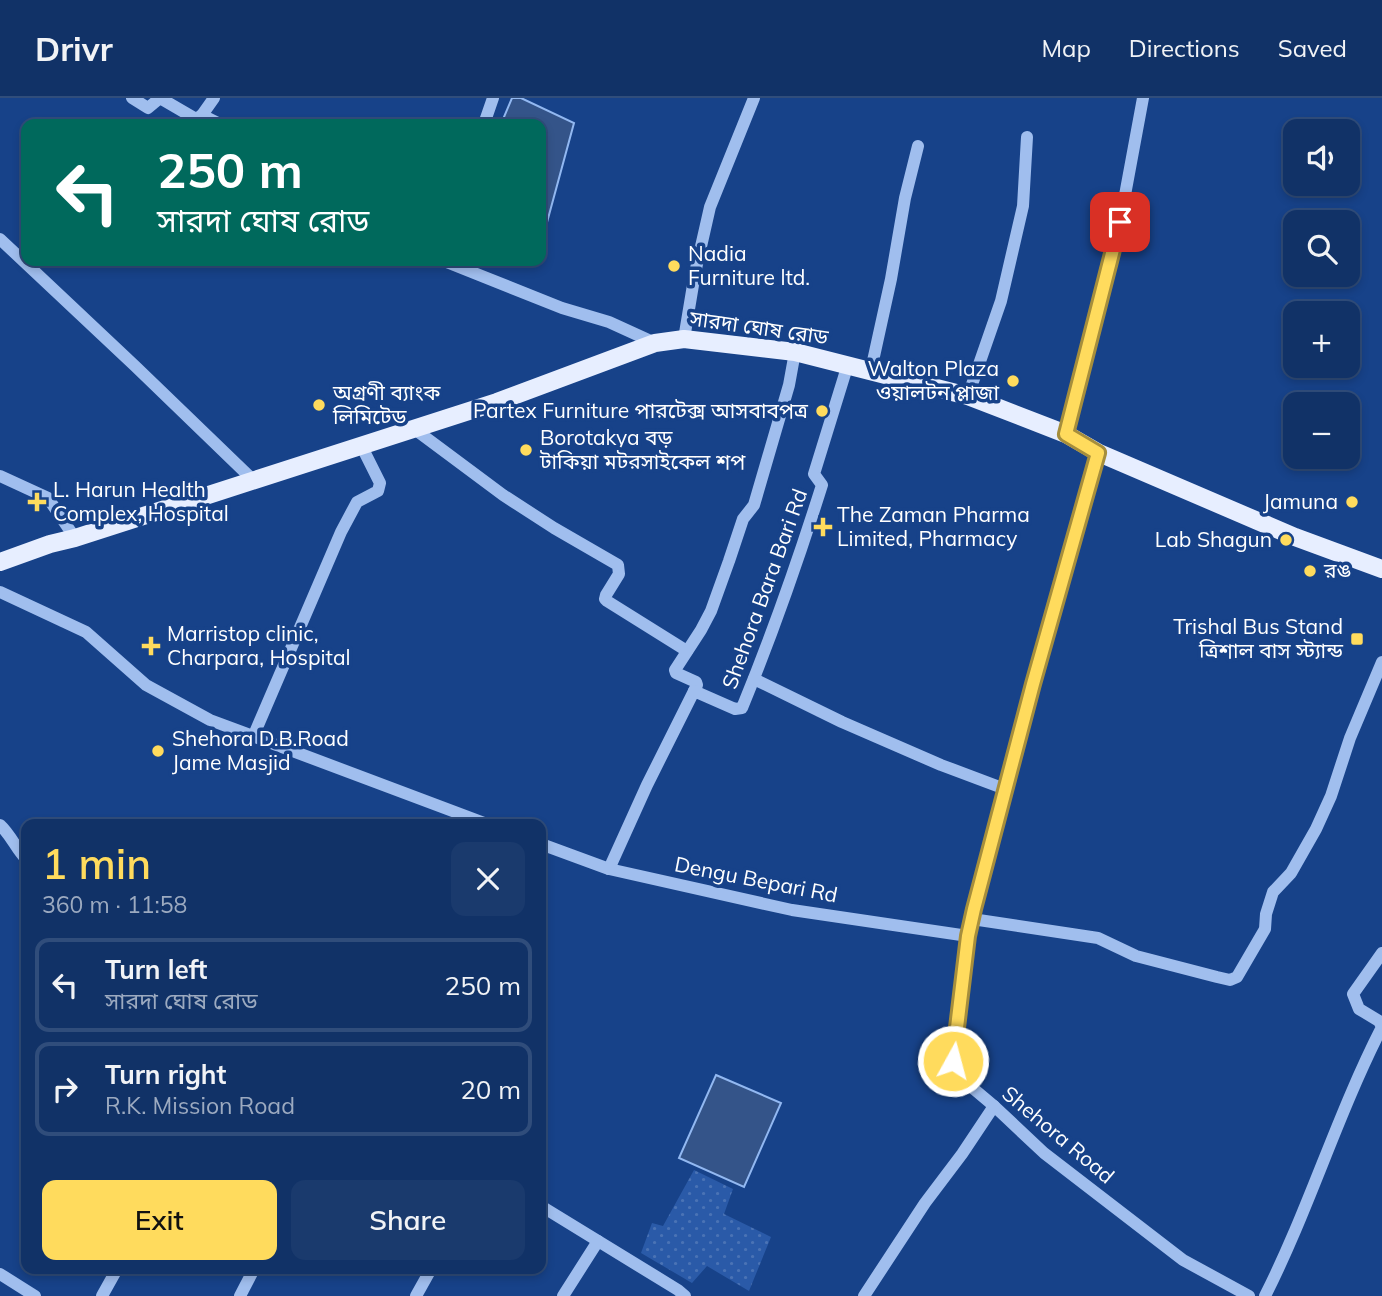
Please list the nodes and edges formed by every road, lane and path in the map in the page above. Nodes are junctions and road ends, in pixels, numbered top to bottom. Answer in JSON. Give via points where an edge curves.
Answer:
{"nodes":[{"id":1,"x":132,"y":98,"type":"edge"},
{"id":2,"x":214,"y":98,"type":"edge"},
{"id":3,"x":493,"y":98,"type":"edge"},
{"id":4,"x":754,"y":98,"type":"edge"},
{"id":5,"x":1143,"y":98,"type":"edge"},
{"id":6,"x":202,"y":115,"type":"junction"},
{"id":7,"x":210,"y":119,"type":"edge"},
{"id":8,"x":486,"y":119,"type":"edge"},
{"id":9,"x":1027,"y":138,"type":"dead end"},
{"id":10,"x":918,"y":146,"type":"dead end"},
{"id":11,"x":0,"y":239,"type":"edge"},
{"id":12,"x":21,"y":259,"type":"edge"},
{"id":13,"x":29,"y":266,"type":"edge"},
{"id":14,"x":457,"y":266,"type":"edge"},
{"id":15,"x":684,"y":339,"type":"junction"},
{"id":16,"x":655,"y":343,"type":"junction"},
{"id":17,"x":794,"y":352,"type":"junction"},
{"id":18,"x":848,"y":364,"type":"junction"},
{"id":19,"x":871,"y":370,"type":"junction"},
{"id":20,"x":968,"y":396,"type":"junction"},
{"id":21,"x":413,"y":428,"type":"junction"},
{"id":22,"x":1066,"y":434,"type":"junction"},
{"id":23,"x":361,"y":445,"type":"junction"},
{"id":24,"x":1098,"y":453,"type":"junction"},
{"id":25,"x":0,"y":476,"type":"edge"},
{"id":26,"x":253,"y":480,"type":"junction"},
{"id":27,"x":75,"y":538,"type":"junction"},
{"id":28,"x":0,"y":562,"type":"edge"},
{"id":29,"x":1382,"y":569,"type":"edge"},
{"id":30,"x":0,"y":592,"type":"edge"},
{"id":31,"x":687,"y":651,"type":"junction"},
{"id":32,"x":1382,"y":662,"type":"edge"},
{"id":33,"x":754,"y":679,"type":"junction"},
{"id":34,"x":694,"y":691,"type":"junction"},
{"id":35,"x":253,"y":737,"type":"junction"},
{"id":36,"x":1005,"y":789,"type":"junction"},
{"id":37,"x":474,"y":819,"type":"edge"},
{"id":38,"x":2,"y":830,"type":"edge"},
{"id":39,"x":546,"y":846,"type":"edge"},
{"id":40,"x":21,"y":854,"type":"edge"},
{"id":41,"x":609,"y":869,"type":"junction"},
{"id":42,"x":972,"y":919,"type":"junction"},
{"id":43,"x":968,"y":936,"type":"junction"},
{"id":44,"x":1380,"y":960,"type":"edge"},
{"id":45,"x":994,"y":1106,"type":"junction"},
{"id":46,"x":546,"y":1209,"type":"edge"},
{"id":47,"x":598,"y":1241,"type":"junction"},
{"id":48,"x":0,"y":1274,"type":"edge"},
{"id":49,"x":114,"y":1274,"type":"edge"},
{"id":50,"x":251,"y":1274,"type":"edge"},
{"id":51,"x":428,"y":1274,"type":"edge"},
{"id":52,"x":36,"y":1296,"type":"edge"},
{"id":53,"x":102,"y":1296,"type":"edge"},
{"id":54,"x":240,"y":1296,"type":"edge"},
{"id":55,"x":416,"y":1296,"type":"edge"},
{"id":56,"x":563,"y":1296,"type":"edge"},
{"id":57,"x":685,"y":1296,"type":"edge"},
{"id":58,"x":864,"y":1296,"type":"edge"},
{"id":59,"x":1249,"y":1296,"type":"edge"},
{"id":60,"x":1265,"y":1296,"type":"edge"}],
"edges":[{"from":1,"to":6,"type":"street","via":[[148,108],[160,98],[196,119]]},
{"from":2,"to":6,"type":"street"},
{"from":3,"to":8,"type":"street"},
{"from":4,"to":15,"type":"street","via":[[710,208]]},
{"from":5,"to":22,"type":"street","via":[[1120,222]]},
{"from":6,"to":7,"type":"street"},
{"from":9,"to":20,"type":"street","via":[[1023,206],[1001,301]]},
{"from":10,"to":19,"type":"street"},
{"from":11,"to":12,"type":"street"},
{"from":13,"to":26,"type":"street"},
{"from":14,"to":16,"type":"street"},
{"from":15,"to":16,"type":"main road","name":"সারদা ঘোষ রোড"},
{"from":15,"to":17,"type":"main road","name":"সারদা ঘোষ রোড"},
{"from":16,"to":21,"type":"main road","name":"সারদা ঘোষ রোড","via":[[498,402]]},
{"from":17,"to":18,"type":"main road","name":"সারদা ঘোষ রোড"},
{"from":17,"to":31,"type":"street","via":[[789,385],[754,505],[743,519],[711,611]]},
{"from":18,"to":19,"type":"main road","name":"সারদা ঘোষ রোড"},
{"from":18,"to":33,"type":"street","name":"Shehora Bara Bari Rd","via":[[814,474],[822,485]]},
{"from":19,"to":20,"type":"main road","name":"সারদা ঘোষ রোড"},
{"from":20,"to":22,"type":"main road","name":"সারদা ঘোষ রোড"},
{"from":21,"to":23,"type":"main road","name":"সারদা ঘোষ রোড"},
{"from":21,"to":31,"type":"street","via":[[503,495],[618,565],[619,575],[605,599]]},
{"from":22,"to":24,"type":"main road","name":"সারদা ঘোষ রোড"},
{"from":23,"to":26,"type":"main road","name":"সারদা ঘোষ রোড"},
{"from":23,"to":35,"type":"street","via":[[380,488],[357,502],[341,532]]},
{"from":24,"to":29,"type":"main road","name":"সারদা ঘোষ রোড"},
{"from":24,"to":36,"type":"street","name":"Shehora Road"},
{"from":25,"to":27,"type":"street","via":[[48,498]]},
{"from":26,"to":27,"type":"main road","name":"সারদা ঘোষ রোড"},
{"from":27,"to":28,"type":"main road","name":"সারদা ঘোষ রোড"},
{"from":30,"to":35,"type":"street","via":[[86,632],[146,685],[209,720]]},
{"from":31,"to":34,"type":"street","via":[[675,672],[696,682]]},
{"from":32,"to":42,"type":"street","via":[[1316,830],[1291,873],[1273,892],[1265,929],[1233,980],[1136,956],[1098,938]]},
{"from":33,"to":34,"type":"street","name":"Shehora Bara Bari Rd","via":[[742,708]]},
{"from":33,"to":36,"type":"street","via":[[842,722]]},
{"from":34,"to":41,"type":"street","name":"Shehora Bara Bari Rd"},
{"from":35,"to":37,"type":"street"},
{"from":36,"to":42,"type":"street","name":"Shehora Road"},
{"from":38,"to":40,"type":"street"},
{"from":39,"to":41,"type":"street","name":"Dengu Bepari Rd"},
{"from":41,"to":43,"type":"street","name":"Dengu Bepari Rd","via":[[792,910]]},
{"from":42,"to":43,"type":"street","name":"Shehora Road"},
{"from":43,"to":45,"type":"street","name":"Shehora Road","via":[[953,1061]]},
{"from":44,"to":60,"type":"street","via":[[1353,994],[1359,1009],[1382,1027]]},
{"from":45,"to":58,"type":"street"},
{"from":45,"to":59,"type":"street","name":"Shehora Road","via":[[1044,1153],[1183,1259]]},
{"from":46,"to":47,"type":"street"},
{"from":47,"to":56,"type":"street"},
{"from":47,"to":57,"type":"street"},
{"from":48,"to":52,"type":"street"},
{"from":49,"to":53,"type":"street"},
{"from":50,"to":54,"type":"street"},
{"from":51,"to":55,"type":"street"}]}
